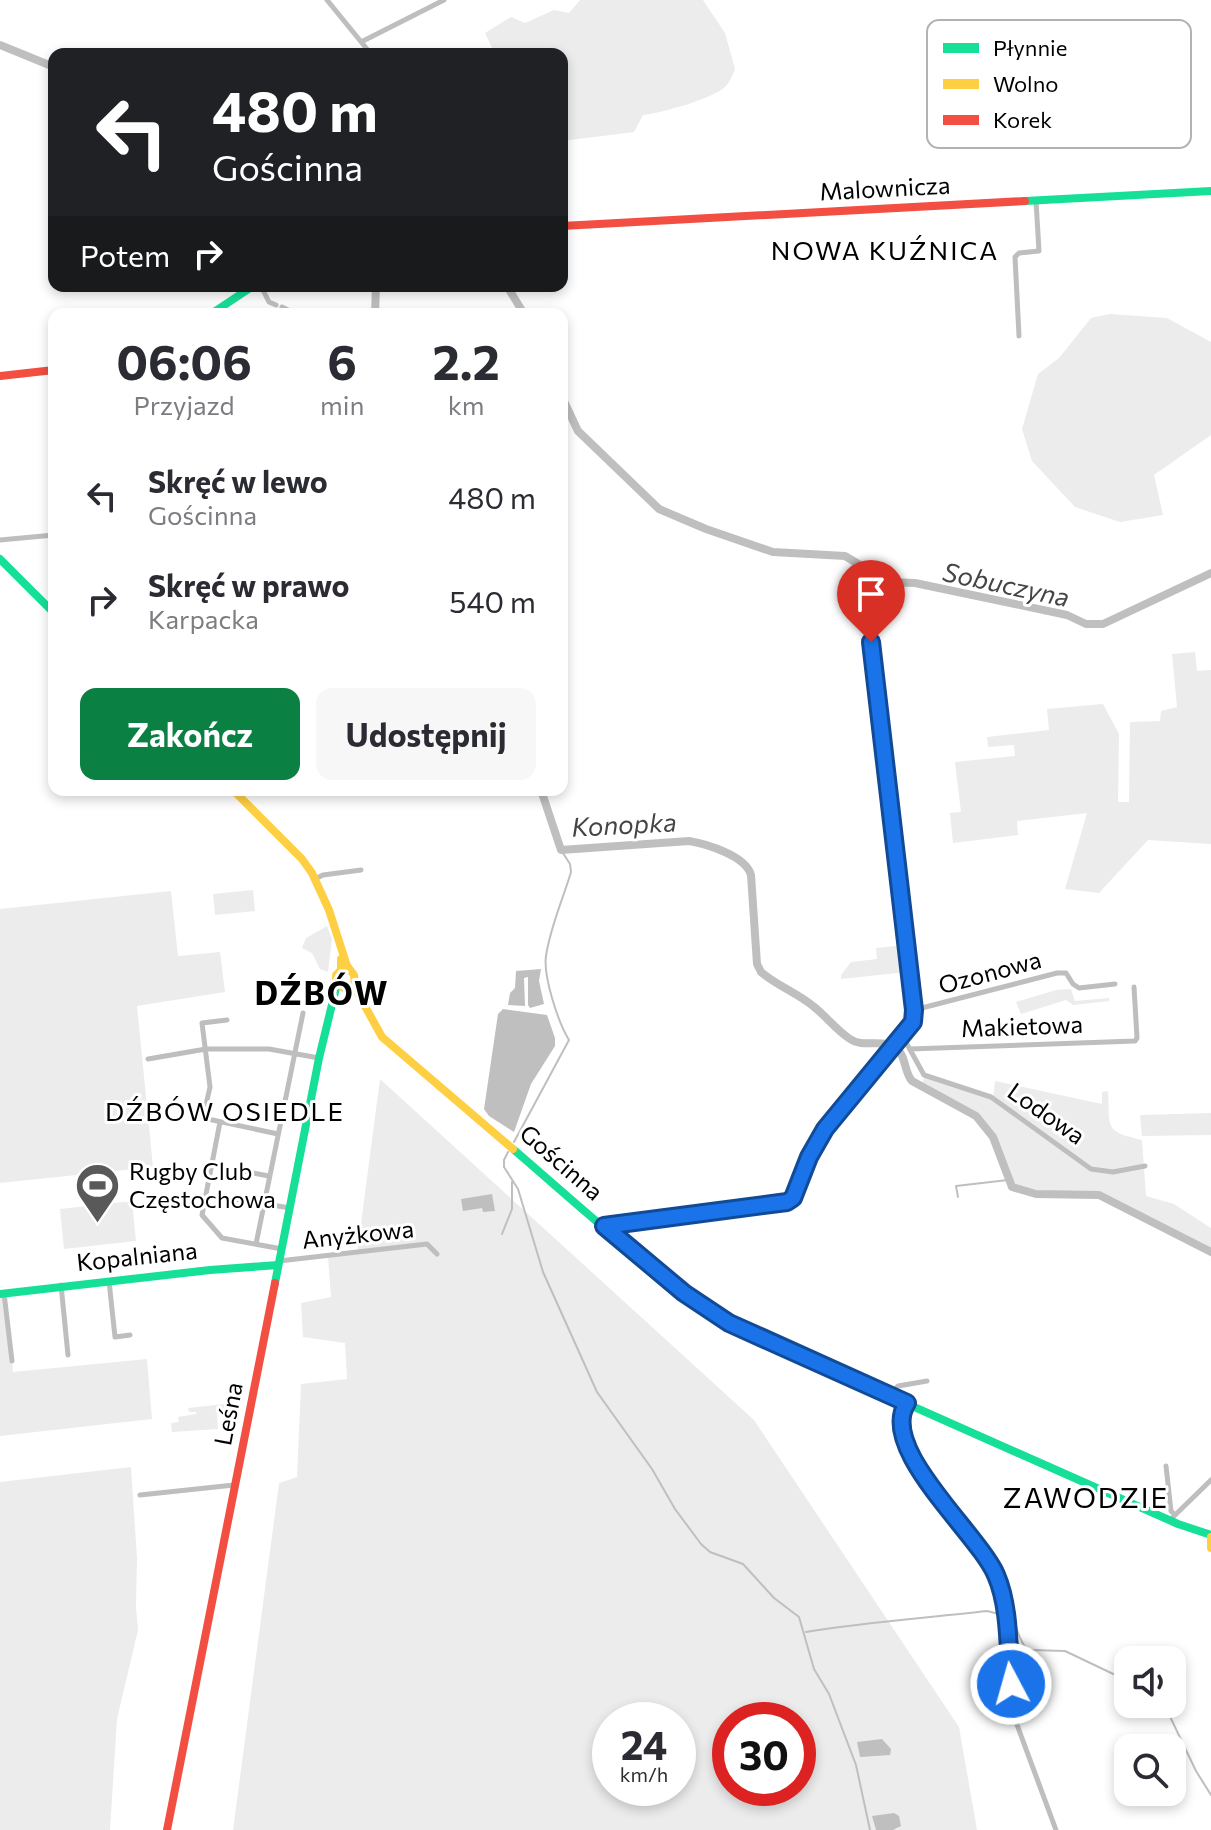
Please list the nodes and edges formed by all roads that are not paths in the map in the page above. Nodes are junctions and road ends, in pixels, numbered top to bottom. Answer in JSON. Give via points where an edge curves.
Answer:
{"nodes":[{"id":1,"x":327,"y":0,"type":"edge"},
{"id":2,"x":444,"y":0,"type":"edge"},
{"id":3,"x":363,"y":41,"type":"junction"},
{"id":4,"x":367,"y":48,"type":"edge"},
{"id":5,"x":1211,"y":191,"type":"edge"},
{"id":6,"x":1036,"y":201,"type":"junction"},
{"id":7,"x":568,"y":226,"type":"edge"},
{"id":8,"x":244,"y":292,"type":"edge"},
{"id":9,"x":220,"y":308,"type":"edge"},
{"id":10,"x":1019,"y":336,"type":"dead end"},
{"id":11,"x":48,"y":371,"type":"edge"},
{"id":12,"x":0,"y":376,"type":"edge"},
{"id":13,"x":48,"y":536,"type":"edge"},
{"id":14,"x":0,"y":540,"type":"edge"},
{"id":15,"x":0,"y":559,"type":"edge"},
{"id":16,"x":862,"y":580,"type":"dead end"},
{"id":17,"x":48,"y":607,"type":"edge"},
{"id":18,"x":239,"y":796,"type":"edge"},
{"id":19,"x":361,"y":870,"type":"dead end"},
{"id":20,"x":315,"y":879,"type":"junction"},
{"id":21,"x":345,"y":970,"type":"junction"},
{"id":22,"x":1115,"y":984,"type":"dead end"},
{"id":23,"x":346,"y":986,"type":"junction"},
{"id":24,"x":1134,"y":987,"type":"dead end"},
{"id":25,"x":914,"y":1010,"type":"junction"},
{"id":26,"x":303,"y":1013,"type":"dead end"},
{"id":27,"x":227,"y":1020,"type":"dead end"},
{"id":28,"x":902,"y":1035,"type":"junction"},
{"id":29,"x":206,"y":1049,"type":"junction"},
{"id":30,"x":910,"y":1049,"type":"junction"},
{"id":31,"x":295,"y":1054,"type":"junction"},
{"id":32,"x":319,"y":1058,"type":"junction"},
{"id":33,"x":148,"y":1059,"type":"dead end"},
{"id":34,"x":220,"y":1122,"type":"junction"},
{"id":35,"x":278,"y":1134,"type":"junction"},
{"id":36,"x":1145,"y":1166,"type":"dead end"},
{"id":37,"x":237,"y":1170,"type":"dead end"},
{"id":38,"x":269,"y":1176,"type":"junction"},
{"id":39,"x":235,"y":1199,"type":"dead end"},
{"id":40,"x":264,"y":1204,"type":"junction"},
{"id":41,"x":290,"y":1208,"type":"junction"},
{"id":42,"x":604,"y":1226,"type":"junction"},
{"id":43,"x":256,"y":1244,"type":"junction"},
{"id":44,"x":282,"y":1249,"type":"junction"},
{"id":45,"x":437,"y":1254,"type":"dead end"},
{"id":46,"x":279,"y":1263,"type":"junction"},
{"id":47,"x":109,"y":1281,"type":"junction"},
{"id":48,"x":61,"y":1285,"type":"junction"},
{"id":49,"x":2,"y":1293,"type":"edge"},
{"id":50,"x":130,"y":1335,"type":"dead end"},
{"id":51,"x":68,"y":1355,"type":"dead end"},
{"id":52,"x":12,"y":1361,"type":"dead end"},
{"id":53,"x":927,"y":1381,"type":"dead end"},
{"id":54,"x":889,"y":1395,"type":"junction"},
{"id":55,"x":907,"y":1403,"type":"junction"},
{"id":56,"x":1166,"y":1466,"type":"dead end"},
{"id":57,"x":1211,"y":1480,"type":"edge"},
{"id":58,"x":235,"y":1485,"type":"junction"},
{"id":59,"x":140,"y":1495,"type":"dead end"},
{"id":60,"x":1172,"y":1517,"type":"junction"},
{"id":61,"x":1211,"y":1540,"type":"edge"},
{"id":62,"x":167,"y":1830,"type":"edge"},
{"id":63,"x":1056,"y":1830,"type":"edge"}],
"edges":[{"from":1,"to":3,"type":"street"},
{"from":2,"to":3,"type":"street"},
{"from":3,"to":4,"type":"street"},
{"from":5,"to":6,"type":"street","name":"Malownicza"},
{"from":6,"to":7,"type":"street","name":"Malownicza"},
{"from":6,"to":10,"type":"street","via":[[1039,251],[1015,257]]},
{"from":8,"to":9,"type":"street"},
{"from":11,"to":12,"type":"street"},
{"from":13,"to":14,"type":"street"},
{"from":15,"to":17,"type":"street"},
{"from":16,"to":25,"type":"street"},
{"from":18,"to":20,"type":"street","name":"Gościnna"},
{"from":19,"to":20,"type":"street"},
{"from":20,"to":21,"type":"street","name":"Gościnna"},
{"from":21,"to":23,"type":"street","name":"Gościnna","via":[[354,975]]},
{"from":21,"to":23,"type":"street","name":"Leśna","via":[[336,975]]},
{"from":22,"to":25,"type":"street","name":"Ozonowa","via":[[1079,988],[1066,973],[1057,973]]},
{"from":23,"to":32,"type":"street","name":"Leśna","via":[[331,1007]]},
{"from":23,"to":42,"type":"street","name":"Gościnna","via":[[390,1045]]},
{"from":24,"to":30,"type":"street","name":"Makietowa","via":[[1135,1041]]},
{"from":25,"to":28,"type":"street","via":[[913,1022]]},
{"from":26,"to":31,"type":"street"},
{"from":27,"to":29,"type":"street","via":[[202,1023]]},
{"from":28,"to":30,"type":"street","name":"Lodowa"},
{"from":28,"to":42,"type":"street","via":[[825,1129],[787,1202]]},
{"from":29,"to":31,"type":"street"},
{"from":29,"to":33,"type":"street"},
{"from":29,"to":34,"type":"street","via":[[210,1087],[203,1118]]},
{"from":30,"to":36,"type":"street","name":"Lodowa","via":[[924,1075],[991,1097],[1091,1169],[1113,1172]]},
{"from":31,"to":32,"type":"street"},
{"from":31,"to":35,"type":"street"},
{"from":32,"to":41,"type":"street","name":"Leśna"},
{"from":34,"to":35,"type":"street"},
{"from":34,"to":43,"type":"street","via":[[202,1215],[222,1238]]},
{"from":35,"to":38,"type":"street"},
{"from":37,"to":38,"type":"street"},
{"from":38,"to":40,"type":"street"},
{"from":39,"to":40,"type":"street"},
{"from":40,"to":41,"type":"street"},
{"from":40,"to":43,"type":"street"},
{"from":41,"to":44,"type":"street","name":"Leśna"},
{"from":42,"to":54,"type":"street","name":"Gościnna","via":[[729,1323]]},
{"from":43,"to":44,"type":"street"},
{"from":44,"to":46,"type":"street","name":"Leśna"},
{"from":45,"to":46,"type":"street","name":"Anyżkowa","via":[[427,1244]]},
{"from":46,"to":47,"type":"street","name":"Kopalniana"},
{"from":46,"to":58,"type":"street","name":"Leśna"},
{"from":47,"to":48,"type":"street","name":"Kopalniana"},
{"from":47,"to":50,"type":"street","via":[[115,1337]]},
{"from":48,"to":49,"type":"street","name":"Kopalniana"},
{"from":48,"to":51,"type":"street"},
{"from":49,"to":52,"type":"street"},
{"from":53,"to":54,"type":"street","via":[[898,1386]]},
{"from":54,"to":55,"type":"street","name":"Gościnna"},
{"from":55,"to":60,"type":"street","name":"Gościnna"},
{"from":55,"to":63,"type":"street","via":[[901,1429],[915,1461],[984,1553],[1001,1589],[1016,1722]]},
{"from":56,"to":60,"type":"street"},
{"from":57,"to":60,"type":"street"},
{"from":58,"to":59,"type":"street"},
{"from":58,"to":62,"type":"street","name":"Leśna"},
{"from":60,"to":61,"type":"street","name":"Gościnna"}]}
